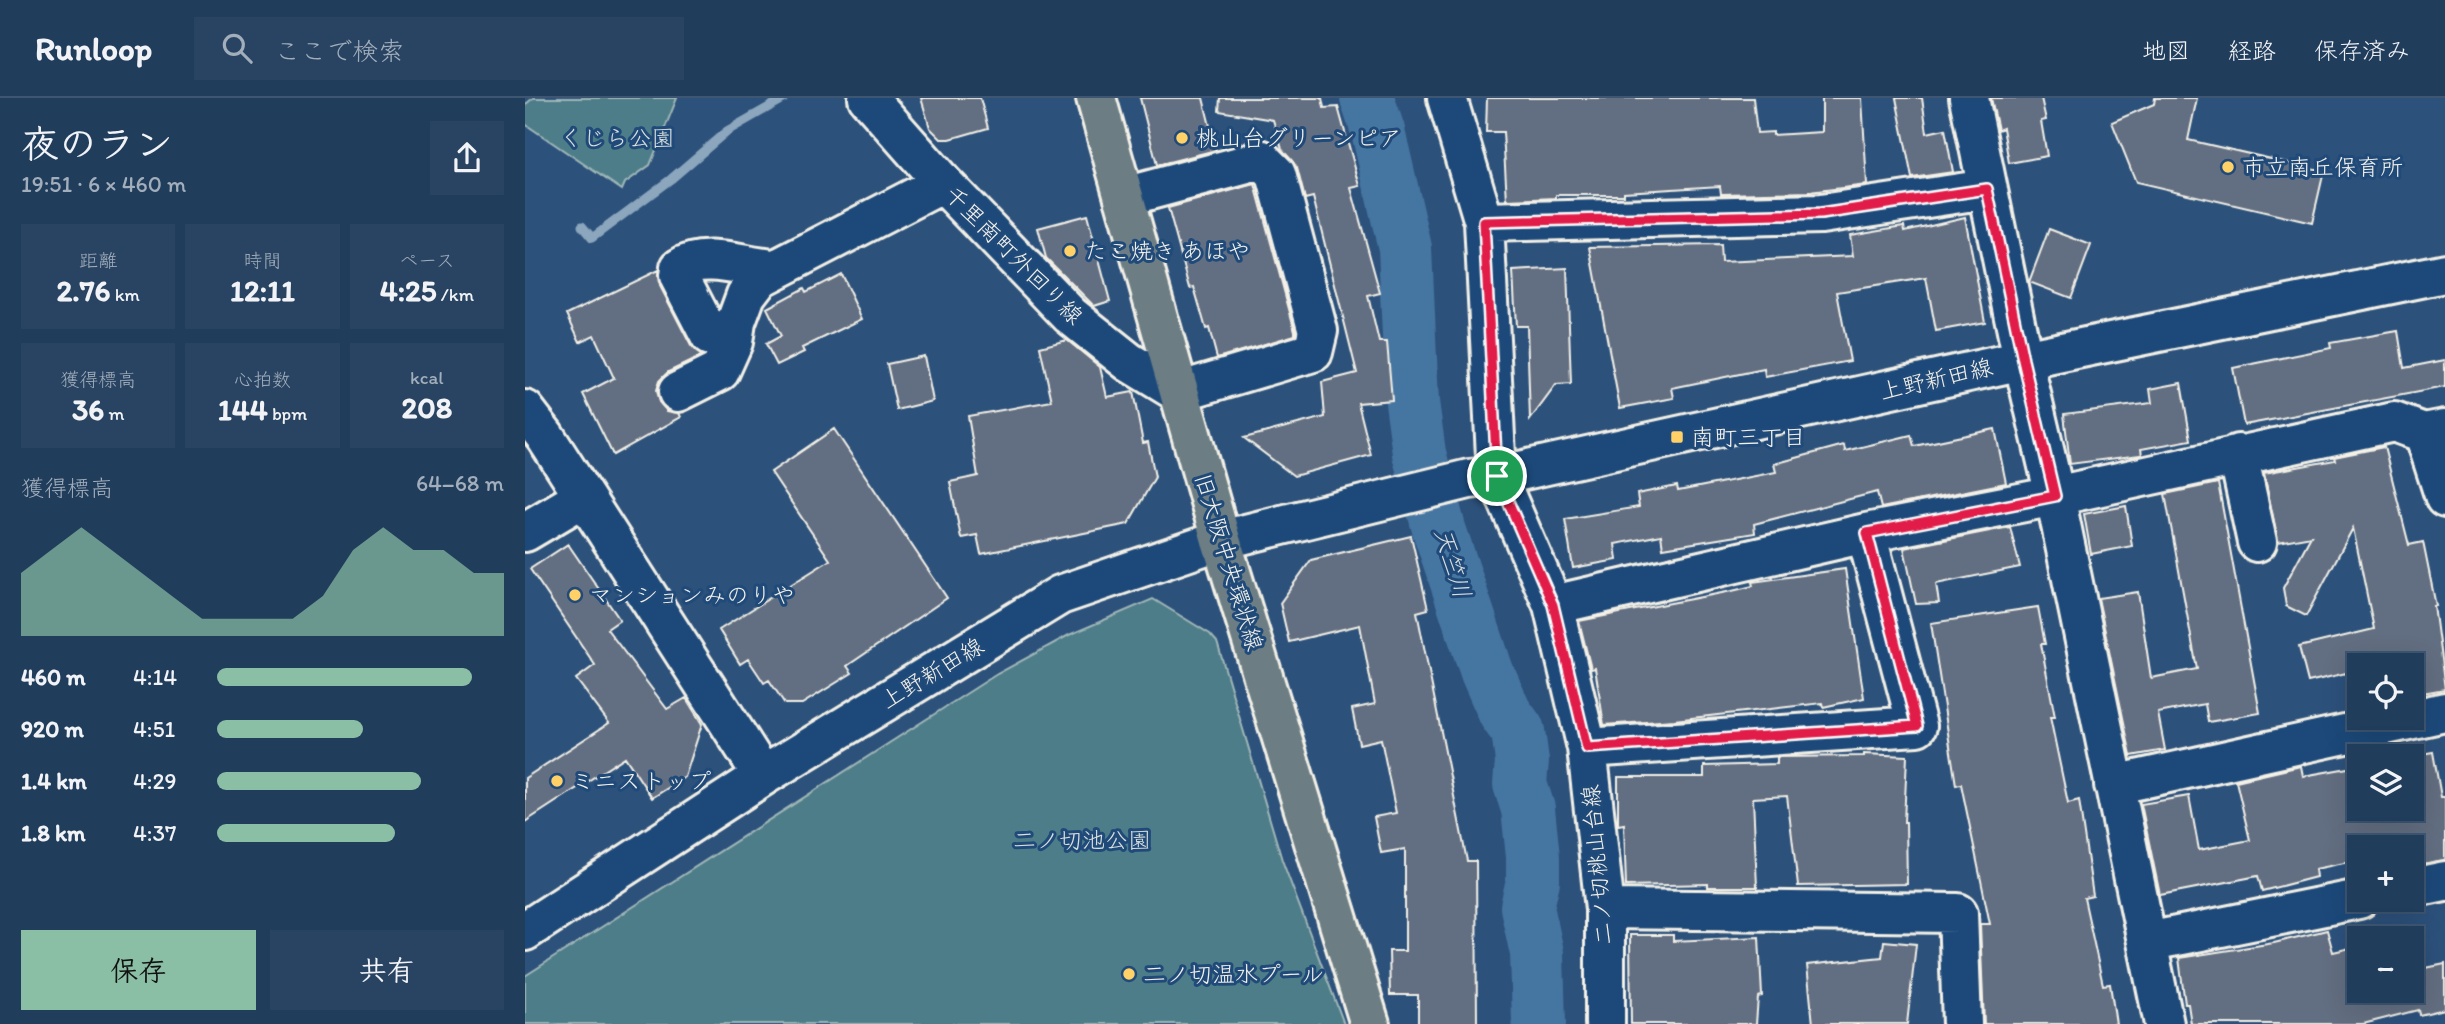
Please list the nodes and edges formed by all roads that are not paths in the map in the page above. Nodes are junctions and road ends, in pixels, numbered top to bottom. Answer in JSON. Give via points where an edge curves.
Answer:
{"nodes":[{"id":1,"x":867,"y":98,"type":"edge"},
{"id":2,"x":1096,"y":98,"type":"edge"},
{"id":3,"x":1447,"y":98,"type":"edge"},
{"id":4,"x":1969,"y":98,"type":"edge"},
{"id":5,"x":943,"y":183,"type":"junction"},
{"id":6,"x":1987,"y":189,"type":"junction"},
{"id":7,"x":1124,"y":197,"type":"junction"},
{"id":8,"x":1484,"y":222,"type":"junction"},
{"id":9,"x":775,"y":269,"type":"junction"},
{"id":10,"x":2445,"y":273,"type":"edge"},
{"id":11,"x":736,"y":322,"type":"junction"},
{"id":12,"x":2023,"y":360,"type":"junction"},
{"id":13,"x":1178,"y":392,"type":"junction"},
{"id":14,"x":678,"y":393,"type":"dead end"},
{"id":15,"x":525,"y":410,"type":"edge"},
{"id":16,"x":2435,"y":431,"type":"edge"},
{"id":17,"x":2238,"y":454,"type":"junction"},
{"id":18,"x":1483,"y":477,"type":"junction"},
{"id":19,"x":2055,"y":496,"type":"junction"},
{"id":20,"x":585,"y":498,"type":"junction"},
{"id":21,"x":2445,"y":498,"type":"edge"},
{"id":22,"x":525,"y":532,"type":"edge"},
{"id":23,"x":1867,"y":533,"type":"junction"},
{"id":24,"x":1221,"y":540,"type":"junction"},
{"id":25,"x":2257,"y":542,"type":"dead end"},
{"id":26,"x":1553,"y":605,"type":"junction"},
{"id":27,"x":2445,"y":712,"type":"edge"},
{"id":28,"x":1587,"y":748,"type":"junction"},
{"id":29,"x":763,"y":776,"type":"junction"},
{"id":30,"x":2115,"y":785,"type":"junction"},
{"id":31,"x":2445,"y":881,"type":"edge"},
{"id":32,"x":2424,"y":885,"type":"edge"},
{"id":33,"x":2347,"y":901,"type":"edge"},
{"id":34,"x":1605,"y":909,"type":"junction"},
{"id":35,"x":525,"y":931,"type":"edge"},
{"id":36,"x":2147,"y":942,"type":"junction"},
{"id":37,"x":1370,"y":1024,"type":"edge"},
{"id":38,"x":1605,"y":1024,"type":"edge"},
{"id":39,"x":1962,"y":1024,"type":"edge"},
{"id":40,"x":2165,"y":1024,"type":"edge"}],
"edges":[{"from":1,"to":5,"type":"street","name":"千里南町外回り線"},
{"from":2,"to":7,"type":"main road","name":"旧大阪中央環状線"},
{"from":3,"to":8,"type":"street","name":"二ノ切桃山台線"},
{"from":4,"to":6,"type":"street"},
{"from":5,"to":9,"type":"street"},
{"from":5,"to":13,"type":"street","name":"千里南町外回り線","via":[[1070,314],[1129,362]]},
{"from":6,"to":8,"type":"street","via":[[1821,214]]},
{"from":6,"to":12,"type":"street"},
{"from":7,"to":13,"type":"main road","name":"旧大阪中央環状線"},
{"from":7,"to":13,"type":"street","via":[[1262,160],[1276,174],[1318,331],[1313,352]]},
{"from":8,"to":18,"type":"street","name":"二ノ切桃山台線"},
{"from":9,"to":11,"type":"street","via":[[751,286]]},
{"from":9,"to":11,"type":"street","via":[[708,261],[680,268],[682,285],[710,336],[718,338]]},
{"from":10,"to":12,"type":"street","name":"上野新田線"},
{"from":11,"to":14,"type":"street","via":[[720,371]]},
{"from":12,"to":18,"type":"street","name":"上野新田線"},
{"from":12,"to":19,"type":"street"},
{"from":13,"to":24,"type":"main road","name":"旧大阪中央環状線"},
{"from":15,"to":20,"type":"street"},
{"from":16,"to":17,"type":"street","via":[[2394,422]]},
{"from":16,"to":21,"type":"street"},
{"from":17,"to":19,"type":"street"},
{"from":17,"to":25,"type":"street"},
{"from":18,"to":24,"type":"street","name":"上野新田線"},
{"from":18,"to":26,"type":"street","name":"二ノ切桃山台線"},
{"from":19,"to":23,"type":"street"},
{"from":19,"to":30,"type":"street"},
{"from":20,"to":22,"type":"street"},
{"from":20,"to":29,"type":"street"},
{"from":23,"to":26,"type":"street"},
{"from":23,"to":28,"type":"street","via":[[1917,726]]},
{"from":24,"to":29,"type":"street","name":"上野新田線","via":[[1060,595]]},
{"from":24,"to":37,"type":"main road","name":"旧大阪中央環状線"},
{"from":26,"to":28,"type":"street","name":"二ノ切桃山台線"},
{"from":27,"to":30,"type":"street"},
{"from":28,"to":34,"type":"street","name":"二ノ切桃山台線"},
{"from":29,"to":35,"type":"street","name":"上野新田線"},
{"from":30,"to":36,"type":"street"},
{"from":31,"to":32,"type":"street"},
{"from":33,"to":36,"type":"street"},
{"from":34,"to":38,"type":"street","name":"二ノ切桃山台線"},
{"from":34,"to":39,"type":"street","via":[[1958,913]]},
{"from":36,"to":40,"type":"street"}]}
